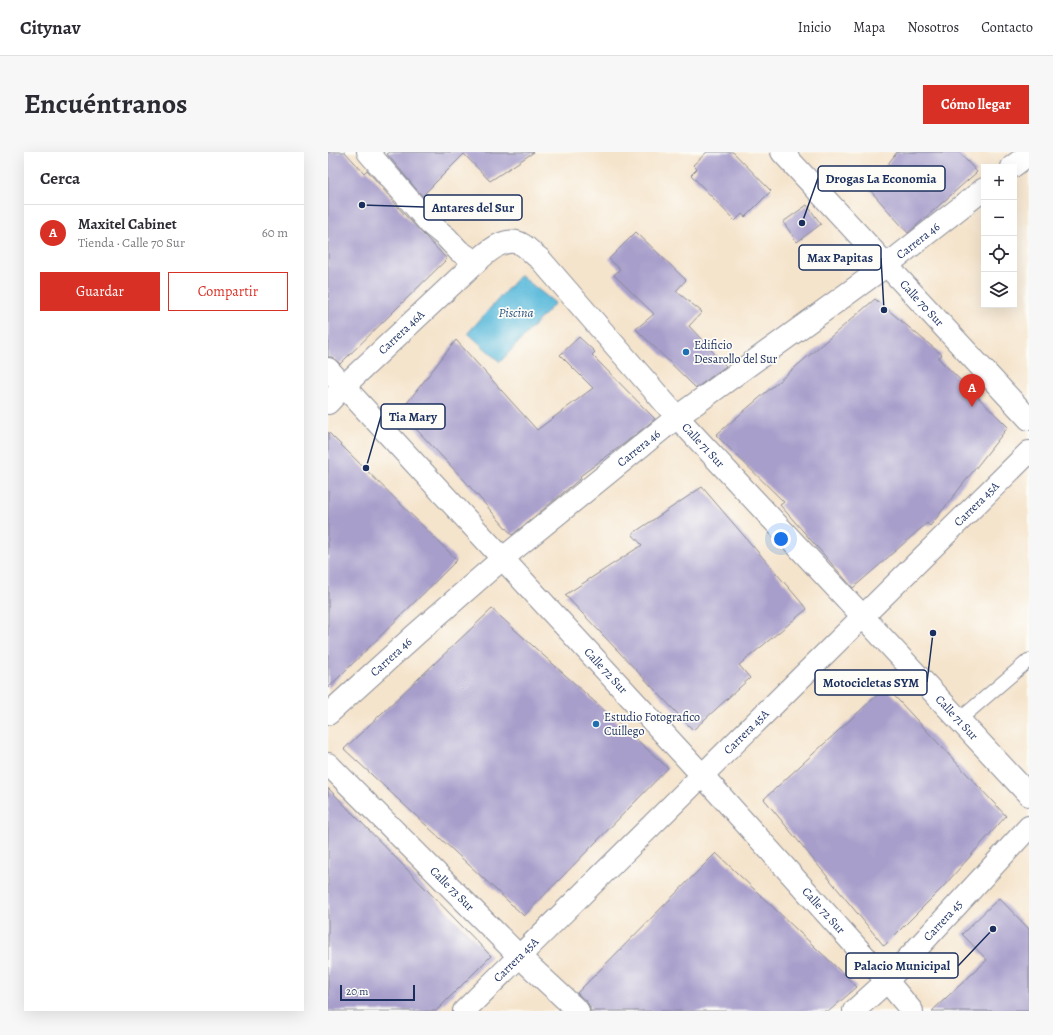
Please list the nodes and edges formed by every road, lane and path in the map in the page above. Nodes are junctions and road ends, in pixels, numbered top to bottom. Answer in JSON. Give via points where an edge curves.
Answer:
{"nodes":[{"id":1,"x":368,"y":152,"type":"edge"},
{"id":2,"x":782,"y":152,"type":"edge"},
{"id":3,"x":1029,"y":154,"type":"edge"},
{"id":4,"x":1016,"y":164,"type":"edge"},
{"id":5,"x":981,"y":191,"type":"edge"},
{"id":6,"x":476,"y":262,"type":"junction"},
{"id":7,"x":887,"y":265,"type":"junction"},
{"id":8,"x":328,"y":368,"type":"edge"},
{"id":9,"x":344,"y":386,"type":"junction"},
{"id":10,"x":328,"y":403,"type":"edge"},
{"id":11,"x":677,"y":417,"type":"junction"},
{"id":12,"x":1029,"y":418,"type":"edge"},
{"id":13,"x":1029,"y":452,"type":"edge"},
{"id":14,"x":502,"y":559,"type":"junction"},
{"id":15,"x":863,"y":616,"type":"junction"},
{"id":16,"x":1029,"y":660,"type":"edge"},
{"id":17,"x":328,"y":714,"type":"edge"},
{"id":18,"x":959,"y":720,"type":"junction"},
{"id":19,"x":328,"y":764,"type":"edge"},
{"id":20,"x":702,"y":776,"type":"junction"},
{"id":21,"x":1029,"y":795,"type":"edge"},
{"id":22,"x":1029,"y":827,"type":"edge"},
{"id":23,"x":519,"y":956,"type":"junction"},
{"id":24,"x":887,"y":981,"type":"junction"},
{"id":25,"x":464,"y":1011,"type":"edge"},
{"id":26,"x":578,"y":1011,"type":"edge"},
{"id":27,"x":854,"y":1011,"type":"edge"},
{"id":28,"x":912,"y":1011,"type":"edge"}],
"edges":[{"from":1,"to":6,"type":"street","via":[[430,224],[458,251]]},
{"from":2,"to":7,"type":"street","name":"Calle 70 Sur"},
{"from":3,"to":4,"type":"street"},
{"from":5,"to":7,"type":"street","name":"Carrera 46"},
{"from":6,"to":9,"type":"street","name":"Carrera 46A"},
{"from":6,"to":11,"type":"street","name":"Calle 71 Sur","via":[[502,243],[511,241],[522,244],[540,259]]},
{"from":7,"to":11,"type":"street","name":"Carrera 46"},
{"from":7,"to":12,"type":"street","name":"Calle 70 Sur"},
{"from":8,"to":9,"type":"street","name":"Calle 72 Sur"},
{"from":9,"to":10,"type":"street","name":"Carrera 46A"},
{"from":9,"to":14,"type":"street","name":"Calle 72 Sur"},
{"from":11,"to":14,"type":"street","name":"Carrera 46"},
{"from":11,"to":15,"type":"street","name":"Calle 71 Sur"},
{"from":13,"to":15,"type":"street","name":"Carrera 45A"},
{"from":14,"to":17,"type":"street","name":"Carrera 46"},
{"from":14,"to":20,"type":"street","name":"Calle 72 Sur"},
{"from":15,"to":18,"type":"street","name":"Calle 71 Sur"},
{"from":15,"to":20,"type":"street","name":"Carrera 45A"},
{"from":16,"to":18,"type":"lane"},
{"from":18,"to":21,"type":"street","name":"Calle 71 Sur"},
{"from":19,"to":23,"type":"street","name":"Calle 73 Sur"},
{"from":20,"to":23,"type":"street","name":"Carrera 45A"},
{"from":20,"to":24,"type":"street","name":"Calle 72 Sur"},
{"from":22,"to":24,"type":"street","name":"Carrera 45"},
{"from":23,"to":25,"type":"street","name":"Carrera 45A"},
{"from":23,"to":26,"type":"street","name":"Calle 73 Sur"},
{"from":24,"to":27,"type":"street","name":"Carrera 45"},
{"from":24,"to":28,"type":"street","name":"Calle 72 Sur"}]}
